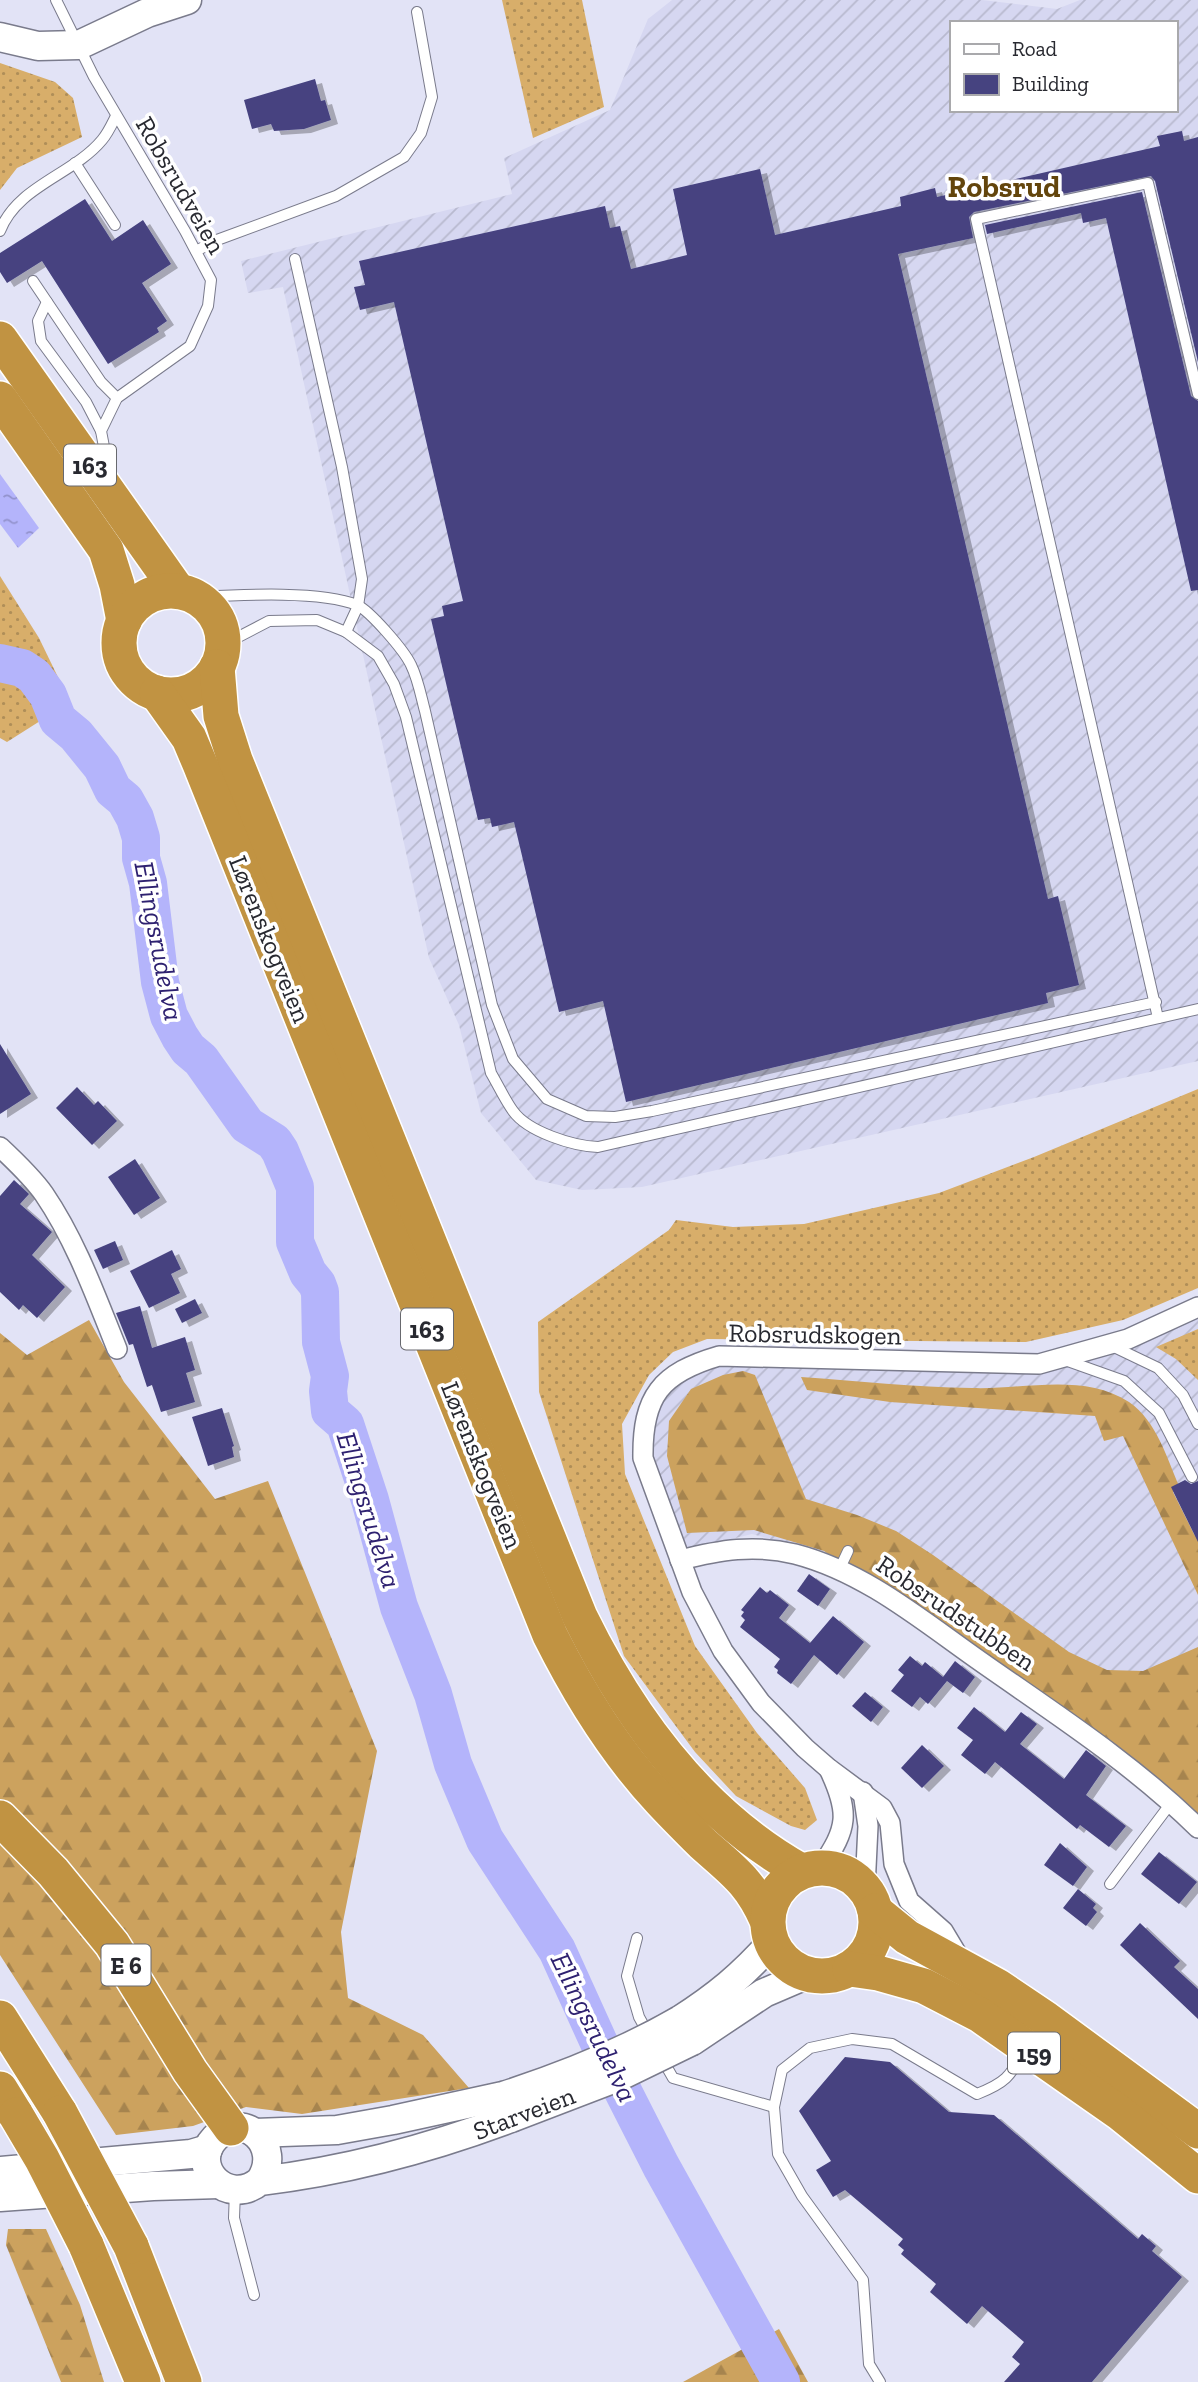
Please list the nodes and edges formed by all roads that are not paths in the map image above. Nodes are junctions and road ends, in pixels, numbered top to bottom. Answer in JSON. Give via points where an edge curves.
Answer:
{"nodes":[{"id":1,"x":56,"y":0,"type":"edge"},
{"id":2,"x":187,"y":0,"type":"edge"},
{"id":3,"x":417,"y":12,"type":"dead end"},
{"id":4,"x":0,"y":37,"type":"edge"},
{"id":5,"x":79,"y":45,"type":"junction"},
{"id":6,"x":116,"y":116,"type":"junction"},
{"id":7,"x":75,"y":163,"type":"junction"},
{"id":8,"x":115,"y":225,"type":"dead end"},
{"id":9,"x":0,"y":231,"type":"edge"},
{"id":10,"x":197,"y":251,"type":"junction"},
{"id":11,"x":295,"y":259,"type":"dead end"},
{"id":12,"x":33,"y":281,"type":"dead end"},
{"id":13,"x":47,"y":302,"type":"junction"},
{"id":14,"x":0,"y":340,"type":"edge"},
{"id":15,"x":1198,"y":394,"type":"edge"},
{"id":16,"x":117,"y":398,"type":"junction"},
{"id":17,"x":0,"y":399,"type":"edge"},
{"id":18,"x":101,"y":430,"type":"junction"},
{"id":19,"x":111,"y":494,"type":"junction"},
{"id":20,"x":187,"y":594,"type":"junction"},
{"id":21,"x":358,"y":606,"type":"junction"},
{"id":22,"x":124,"y":621,"type":"junction"},
{"id":23,"x":346,"y":632,"type":"junction"},
{"id":24,"x":220,"y":656,"type":"junction"},
{"id":25,"x":157,"y":693,"type":"junction"},
{"id":26,"x":1156,"y":1002,"type":"junction"},
{"id":27,"x":1198,"y":1009,"type":"edge"},
{"id":28,"x":1158,"y":1018,"type":"junction"},
{"id":29,"x":0,"y":1147,"type":"edge"},
{"id":30,"x":1198,"y":1307,"type":"edge"},
{"id":31,"x":1109,"y":1345,"type":"junction"},
{"id":32,"x":117,"y":1349,"type":"dead end"},
{"id":33,"x":1061,"y":1358,"type":"junction"},
{"id":34,"x":1198,"y":1423,"type":"edge"},
{"id":35,"x":1192,"y":1477,"type":"dead end"},
{"id":36,"x":680,"y":1560,"type":"junction"},
{"id":37,"x":828,"y":1769,"type":"junction"},
{"id":38,"x":863,"y":1792,"type":"junction"},
{"id":39,"x":1172,"y":1802,"type":"junction"},
{"id":40,"x":0,"y":1818,"type":"edge"},
{"id":41,"x":1198,"y":1828,"type":"edge"},
{"id":42,"x":811,"y":1869,"type":"junction"},
{"id":43,"x":1110,"y":1885,"type":"dead end"},
{"id":44,"x":870,"y":1900,"type":"junction"},
{"id":45,"x":769,"y":1931,"type":"junction"},
{"id":46,"x":637,"y":1938,"type":"dead end"},
{"id":47,"x":965,"y":1968,"type":"junction"},
{"id":48,"x":850,"y":1969,"type":"junction"},
{"id":49,"x":806,"y":1975,"type":"junction"},
{"id":50,"x":0,"y":2018,"type":"edge"},
{"id":51,"x":686,"y":2031,"type":"junction"},
{"id":52,"x":1026,"y":2048,"type":"junction"},
{"id":53,"x":8,"y":2102,"type":"edge"},
{"id":54,"x":507,"y":2107,"type":"junction"},
{"id":55,"x":774,"y":2107,"type":"junction"},
{"id":56,"x":1198,"y":2131,"type":"edge"},
{"id":57,"x":231,"y":2137,"type":"junction"},
{"id":58,"x":0,"y":2171,"type":"edge"},
{"id":59,"x":1198,"y":2176,"type":"edge"},
{"id":60,"x":238,"y":2185,"type":"junction"},
{"id":61,"x":0,"y":2197,"type":"edge"},
{"id":62,"x":254,"y":2295,"type":"dead end"},
{"id":63,"x":143,"y":2382,"type":"edge"},
{"id":64,"x":184,"y":2382,"type":"edge"},
{"id":65,"x":880,"y":2382,"type":"edge"}],
"edges":[{"from":1,"to":5,"type":"lane","name":"Robsrudveien"},
{"from":2,"to":5,"type":"street"},
{"from":3,"to":10,"type":"lane","via":[[432,97],[421,133],[404,157],[336,196]]},
{"from":4,"to":5,"type":"street","via":[[38,46]]},
{"from":5,"to":6,"type":"lane","name":"Robsrudveien"},
{"from":6,"to":7,"type":"lane","via":[[103,139]]},
{"from":6,"to":10,"type":"lane","name":"Robsrudveien"},
{"from":7,"to":8,"type":"lane"},
{"from":7,"to":9,"type":"lane","via":[[40,184],[5,219]]},
{"from":10,"to":16,"type":"lane","name":"Robsrudveien","via":[[211,280],[208,306],[190,346]]},
{"from":11,"to":21,"type":"lane","via":[[350,508],[362,579]]},
{"from":12,"to":13,"type":"lane"},
{"from":13,"to":16,"type":"lane"},
{"from":13,"to":18,"type":"lane","via":[[38,321],[41,341]]},
{"from":14,"to":19,"type":"highway","number":"163"},
{"from":15,"to":26,"type":"lane","via":[[1148,183],[976,219]]},
{"from":16,"to":18,"type":"lane"},
{"from":17,"to":22,"type":"highway","number":"163","via":[[106,550]]},
{"from":18,"to":19,"type":"lane"},
{"from":19,"to":20,"type":"highway","number":"163"},
{"from":20,"to":21,"type":"lane","via":[[318,597]]},
{"from":20,"to":22,"type":"highway","via":[[165,591],[140,600]]},
{"from":20,"to":24,"type":"highway","number":"163","via":[[216,617],[222,631]]},
{"from":21,"to":23,"type":"lane"},
{"from":21,"to":26,"type":"lane","via":[[386,631],[411,664],[492,1005],[513,1059],[547,1100],[586,1116],[628,1115]]},
{"from":22,"to":25,"type":"highway","number":"163","via":[[119,646],[126,671],[145,689]]},
{"from":23,"to":24,"type":"lane","via":[[317,620],[270,621]]},
{"from":23,"to":28,"type":"lane","via":[[379,656],[406,717],[491,1073],[515,1114],[548,1135],[578,1146],[598,1147]]},
{"from":24,"to":25,"type":"highway","via":[[203,683],[185,693]]},
{"from":24,"to":42,"type":"highway","name":"Lørenskogveien","number":"163","via":[[221,716],[235,760],[586,1628],[633,1710],[680,1771],[751,1839]]},
{"from":25,"to":45,"type":"highway","name":"Lørenskogveien","number":"163","via":[[200,764],[550,1635],[585,1699],[629,1764],[752,1890]]},
{"from":26,"to":28,"type":"lane"},
{"from":27,"to":28,"type":"lane"},
{"from":29,"to":32,"type":"street","via":[[43,1193],[56,1215],[89,1279]]},
{"from":30,"to":31,"type":"street","name":"Robsrudskogen"},
{"from":31,"to":33,"type":"street","name":"Robsrudskogen"},
{"from":31,"to":34,"type":"lane","via":[[1158,1368],[1183,1395]]},
{"from":33,"to":35,"type":"lane","via":[[1124,1381],[1159,1413]]},
{"from":33,"to":36,"type":"street","name":"Robsrudskogen","via":[[1039,1364],[719,1356],[667,1378],[648,1411],[643,1458]]},
{"from":36,"to":37,"type":"street","name":"Robsrudskogen","via":[[708,1624],[744,1682]]},
{"from":36,"to":39,"type":"street","name":"Robsrudstubben","via":[[719,1550],[756,1548],[844,1560],[872,1585],[1100,1744]]},
{"from":37,"to":38,"type":"street","name":"Robsrudskogen"},
{"from":37,"to":42,"type":"street","name":"Robsrudskogen","via":[[843,1802],[844,1821],[832,1851]]},
{"from":38,"to":44,"type":"street"},
{"from":38,"to":47,"type":"street","name":"Robsrudskogen","via":[[882,1808],[890,1823],[894,1864],[909,1901],[943,1931]]},
{"from":39,"to":41,"type":"street","name":"Robsrudstubben"},
{"from":39,"to":43,"type":"lane"},
{"from":40,"to":57,"type":"highway","number":"E 6","via":[[53,1872],[112,1944]]},
{"from":42,"to":44,"type":"highway","number":"159","via":[[845,1873]]},
{"from":42,"to":45,"type":"highway","via":[[788,1879],[777,1891],[770,1905]]},
{"from":44,"to":47,"type":"highway","number":"159","via":[[907,1937]]},
{"from":44,"to":48,"type":"highway","via":[[876,1928],[872,1944]]},
{"from":45,"to":49,"type":"highway","via":[[785,1963]]},
{"from":45,"to":51,"type":"street","name":"Starveien","via":[[745,1972],[706,2004]]},
{"from":46,"to":55,"type":"lane","via":[[627,1976],[639,2017],[673,2078]]},
{"from":47,"to":56,"type":"highway","number":"159","via":[[1046,2018]]},
{"from":48,"to":49,"type":"highway","number":"159","via":[[829,1976]]},
{"from":48,"to":52,"type":"highway","number":"159","via":[[924,1986],[980,2015]]},
{"from":49,"to":51,"type":"street","name":"Starveien"},
{"from":50,"to":64,"type":"highway","bridge":true,"via":[[60,2113],[131,2246]]},
{"from":51,"to":54,"type":"street","name":"Starveien","bridge":true,"via":[[618,2077]]},
{"from":52,"to":55,"type":"lane","via":[[999,2085],[977,2094],[892,2044],[852,2039],[810,2048],[782,2070]]},
{"from":52,"to":59,"type":"highway","number":"159","via":[[1120,2113]]},
{"from":53,"to":63,"type":"highway","bridge":true,"via":[[86,2245]]},
{"from":54,"to":57,"type":"street","name":"Starveien","via":[[337,2130]]},
{"from":54,"to":60,"type":"street","name":"Starveien","via":[[453,2140]]},
{"from":55,"to":65,"type":"lane","via":[[778,2154],[802,2196],[863,2280],[869,2364]]},
{"from":57,"to":58,"type":"street","name":"Starveien","via":[[191,2154]]},
{"from":57,"to":60,"type":"street","via":[[208,2168]]},
{"from":57,"to":60,"type":"street","via":[[263,2141],[268,2151],[266,2172]]},
{"from":60,"to":61,"type":"street","name":"Starveien"},
{"from":60,"to":62,"type":"lane","via":[[234,2218]]}]}
